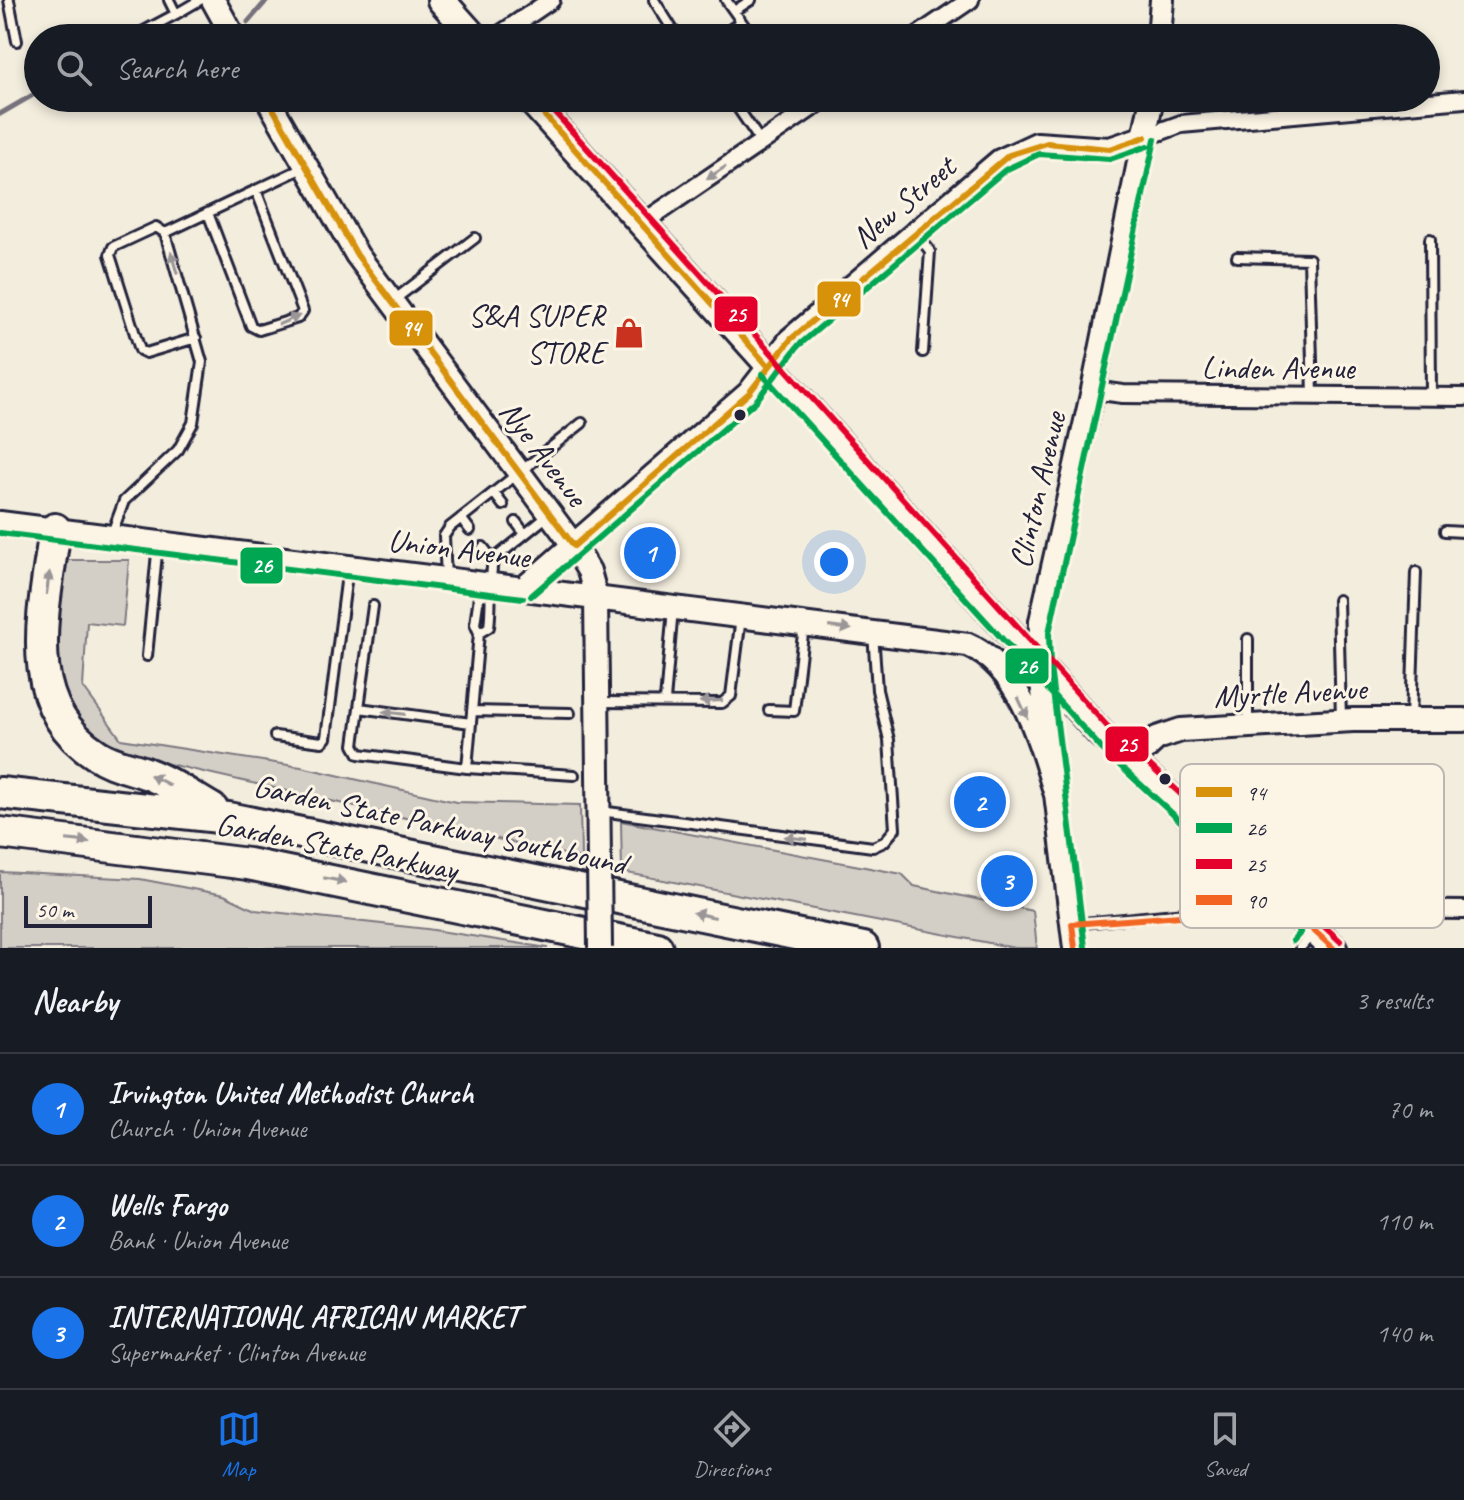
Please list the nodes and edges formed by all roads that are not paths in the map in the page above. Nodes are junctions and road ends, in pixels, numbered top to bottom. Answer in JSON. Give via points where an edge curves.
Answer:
{"nodes":[{"id":1,"x":9,"y":0,"type":"edge"},
{"id":2,"x":169,"y":0,"type":"edge"},
{"id":3,"x":200,"y":0,"type":"edge"},
{"id":4,"x":213,"y":0,"type":"edge"},
{"id":5,"x":441,"y":0,"type":"edge"},
{"id":6,"x":551,"y":0,"type":"edge"},
{"id":7,"x":654,"y":0,"type":"edge"},
{"id":8,"x":726,"y":0,"type":"edge"},
{"id":9,"x":751,"y":0,"type":"edge"},
{"id":10,"x":970,"y":0,"type":"edge"},
{"id":11,"x":1162,"y":0,"type":"edge"},
{"id":12,"x":734,"y":11,"type":"junction"},
{"id":13,"x":176,"y":14,"type":"junction"},
{"id":14,"x":741,"y":22,"type":"joint"},
{"id":15,"x":157,"y":24,"type":"edge"},
{"id":16,"x":226,"y":24,"type":"edge"},
{"id":17,"x":462,"y":24,"type":"edge"},
{"id":18,"x":516,"y":24,"type":"edge"},
{"id":19,"x":669,"y":24,"type":"edge"},
{"id":20,"x":738,"y":24,"type":"edge"},
{"id":21,"x":935,"y":24,"type":"edge"},
{"id":22,"x":1160,"y":24,"type":"edge"},
{"id":23,"x":17,"y":41,"type":"dead end"},
{"id":24,"x":1464,"y":99,"type":"edge"},
{"id":25,"x":1440,"y":101,"type":"edge"},
{"id":26,"x":275,"y":112,"type":"edge"},
{"id":27,"x":541,"y":112,"type":"edge"},
{"id":28,"x":741,"y":112,"type":"edge"},
{"id":29,"x":793,"y":112,"type":"edge"},
{"id":30,"x":1149,"y":112,"type":"edge"},
{"id":31,"x":1317,"y":112,"type":"edge"},
{"id":32,"x":1145,"y":137,"type":"junction"},
{"id":33,"x":761,"y":142,"type":"junction"},
{"id":34,"x":305,"y":167,"type":"junction"},
{"id":35,"x":256,"y":190,"type":"junction"},
{"id":36,"x":208,"y":213,"type":"junction"},
{"id":37,"x":641,"y":224,"type":"junction"},
{"id":38,"x":165,"y":233,"type":"junction"},
{"id":39,"x":916,"y":233,"type":"junction"},
{"id":40,"x":475,"y":238,"type":"dead end"},
{"id":41,"x":1430,"y":239,"type":"dead end"},
{"id":42,"x":1237,"y":257,"type":"dead end"},
{"id":43,"x":391,"y":302,"type":"junction"},
{"id":44,"x":196,"y":338,"type":"junction"},
{"id":45,"x":923,"y":352,"type":"dead end"},
{"id":46,"x":769,"y":367,"type":"junction"},
{"id":47,"x":1093,"y":390,"type":"junction"},
{"id":48,"x":1313,"y":395,"type":"junction"},
{"id":49,"x":1431,"y":396,"type":"junction"},
{"id":50,"x":1464,"y":397,"type":"edge"},
{"id":51,"x":582,"y":423,"type":"dead end"},
{"id":52,"x":520,"y":474,"type":"junction"},
{"id":53,"x":494,"y":493,"type":"junction"},
{"id":54,"x":503,"y":505,"type":"dead end"},
{"id":55,"x":550,"y":514,"type":"junction"},
{"id":56,"x":461,"y":518,"type":"junction"},
{"id":57,"x":516,"y":522,"type":"dead end"},
{"id":58,"x":0,"y":523,"type":"edge"},
{"id":59,"x":55,"y":529,"type":"junction"},
{"id":60,"x":470,"y":530,"type":"dead end"},
{"id":61,"x":1445,"y":531,"type":"dead end"},
{"id":62,"x":1464,"y":532,"type":"edge"},
{"id":63,"x":525,"y":534,"type":"junction"},
{"id":64,"x":111,"y":536,"type":"junction"},
{"id":65,"x":158,"y":542,"type":"junction"},
{"id":66,"x":574,"y":546,"type":"junction"},
{"id":67,"x":483,"y":547,"type":"dead end"},
{"id":68,"x":493,"y":560,"type":"junction"},
{"id":69,"x":349,"y":566,"type":"junction"},
{"id":70,"x":1416,"y":572,"type":"dead end"},
{"id":71,"x":446,"y":578,"type":"junction"},
{"id":72,"x":488,"y":586,"type":"junction"},
{"id":73,"x":524,"y":588,"type":"junction"},
{"id":74,"x":596,"y":597,"type":"junction"},
{"id":75,"x":1338,"y":600,"type":"dead end"},
{"id":76,"x":373,"y":606,"type":"dead end"},
{"id":77,"x":673,"y":607,"type":"junction"},
{"id":78,"x":741,"y":616,"type":"junction"},
{"id":79,"x":804,"y":624,"type":"junction"},
{"id":80,"x":479,"y":633,"type":"junction"},
{"id":81,"x":872,"y":633,"type":"junction"},
{"id":82,"x":1248,"y":639,"type":"dead end"},
{"id":83,"x":147,"y":656,"type":"dead end"},
{"id":84,"x":1040,"y":668,"type":"junction"},
{"id":85,"x":665,"y":701,"type":"junction"},
{"id":86,"x":597,"y":702,"type":"junction"},
{"id":87,"x":359,"y":708,"type":"junction"},
{"id":88,"x":769,"y":710,"type":"dead end"},
{"id":89,"x":472,"y":711,"type":"junction"},
{"id":90,"x":570,"y":713,"type":"dead end"},
{"id":91,"x":1411,"y":719,"type":"junction"},
{"id":92,"x":1464,"y":720,"type":"edge"},
{"id":93,"x":1341,"y":721,"type":"junction"},
{"id":94,"x":471,"y":723,"type":"junction"},
{"id":95,"x":1248,"y":726,"type":"junction"},
{"id":96,"x":275,"y":736,"type":"dead end"},
{"id":97,"x":1130,"y":763,"type":"junction"},
{"id":98,"x":467,"y":768,"type":"junction"},
{"id":99,"x":574,"y":775,"type":"dead end"},
{"id":100,"x":0,"y":793,"type":"edge"},
{"id":101,"x":1057,"y":798,"type":"junction"},
{"id":102,"x":1180,"y":809,"type":"edge"},
{"id":103,"x":599,"y":811,"type":"junction"},
{"id":104,"x":228,"y":818,"type":"junction"},
{"id":105,"x":0,"y":833,"type":"edge"},
{"id":106,"x":1444,"y":910,"type":"edge"},
{"id":107,"x":1464,"y":910,"type":"edge"},
{"id":108,"x":1180,"y":913,"type":"edge"},
{"id":109,"x":1072,"y":924,"type":"junction"},
{"id":110,"x":1316,"y":942,"type":"edge"},
{"id":111,"x":600,"y":948,"type":"edge"},
{"id":112,"x":657,"y":948,"type":"edge"},
{"id":113,"x":863,"y":948,"type":"edge"},
{"id":114,"x":1075,"y":948,"type":"edge"},
{"id":115,"x":1344,"y":948,"type":"edge"}],
"edges":[{"from":1,"to":23,"type":"lane"},
{"from":2,"to":13,"type":"lane"},
{"from":3,"to":13,"type":"lane"},
{"from":4,"to":16,"type":"main road"},
{"from":5,"to":17,"type":"main road"},
{"from":6,"to":18,"type":"street"},
{"from":7,"to":19,"type":"lane"},
{"from":8,"to":12,"type":"lane"},
{"from":9,"to":12,"type":"lane"},
{"from":10,"to":21,"type":"street"},
{"from":11,"to":22,"type":"main road"},
{"from":12,"to":14,"type":"lane"},
{"from":13,"to":15,"type":"lane"},
{"from":14,"to":20,"type":"lane"},
{"from":24,"to":25,"type":"street"},
{"from":26,"to":34,"type":"main road","name":"Nye Avenue"},
{"from":27,"to":37,"type":"main road"},
{"from":28,"to":33,"type":"lane"},
{"from":29,"to":33,"type":"street"},
{"from":30,"to":32,"type":"main road","name":"Clinton Avenue"},
{"from":31,"to":32,"type":"street","via":[[1181,124]]},
{"from":32,"to":39,"type":"main road","name":"New Street","via":[[1110,149],[1059,143],[1027,146],[1000,161]]},
{"from":32,"to":47,"type":"main road","name":"Clinton Avenue"},
{"from":33,"to":37,"type":"street","one_way":true},
{"from":34,"to":35,"type":"lane"},
{"from":34,"to":43,"type":"main road","name":"Nye Avenue"},
{"from":35,"to":36,"type":"lane"},
{"from":36,"to":35,"type":"lane","one_way":true,"via":[[251,326],[259,330],[298,318],[303,311]]},
{"from":36,"to":38,"type":"lane"},
{"from":37,"to":46,"type":"main road"},
{"from":44,"to":38,"type":"lane","one_way":true},
{"from":38,"to":44,"type":"lane","via":[[156,227],[113,247],[110,255],[140,350],[146,353]]},
{"from":39,"to":45,"type":"lane","via":[[930,251]]},
{"from":39,"to":46,"type":"main road","name":"New Street","via":[[791,339]]},
{"from":40,"to":43,"type":"lane"},
{"from":41,"to":49,"type":"lane"},
{"from":42,"to":48,"type":"lane","via":[[1309,259]]},
{"from":43,"to":52,"type":"main road","name":"Nye Avenue"},
{"from":44,"to":64,"type":"lane","via":[[202,362],[188,436],[124,501]]},
{"from":46,"to":66,"type":"main road","name":"New Street","via":[[749,393]]},
{"from":46,"to":84,"type":"main road"},
{"from":47,"to":48,"type":"street","name":"Linden Avenue"},
{"from":47,"to":84,"type":"main road","name":"Clinton Avenue","via":[[1041,621]]},
{"from":48,"to":49,"type":"street","name":"Linden Avenue"},
{"from":49,"to":50,"type":"street","name":"Linden Avenue"},
{"from":51,"to":52,"type":"lane"},
{"from":52,"to":53,"type":"lane"},
{"from":52,"to":55,"type":"main road","name":"Nye Avenue"},
{"from":53,"to":54,"type":"lane"},
{"from":53,"to":56,"type":"lane"},
{"from":55,"to":63,"type":"lane"},
{"from":55,"to":66,"type":"main road","name":"Nye Avenue"},
{"from":56,"to":60,"type":"lane"},
{"from":56,"to":71,"type":"lane","via":[[444,536]]},
{"from":57,"to":63,"type":"lane"},
{"from":58,"to":59,"type":"main road","name":"Union Avenue"},
{"from":59,"to":64,"type":"main road","name":"Union Avenue"},
{"from":104,"to":59,"type":"highway","one_way":true,"via":[[149,774],[96,754],[56,712],[41,657]]},
{"from":61,"to":62,"type":"lane"},
{"from":63,"to":68,"type":"lane"},
{"from":64,"to":65,"type":"main road","name":"Union Avenue"},
{"from":65,"to":69,"type":"main road","name":"Union Avenue"},
{"from":65,"to":83,"type":"lane"},
{"from":66,"to":73,"type":"main road","name":"New Street"},
{"from":66,"to":74,"type":"main road","name":"Nye Avenue"},
{"from":67,"to":68,"type":"lane"},
{"from":68,"to":72,"type":"lane"},
{"from":69,"to":71,"type":"main road","name":"Union Avenue"},
{"from":69,"to":96,"type":"lane","via":[[326,738],[322,742]]},
{"from":70,"to":91,"type":"lane"},
{"from":71,"to":72,"type":"main road","name":"Union Avenue"},
{"from":72,"to":73,"type":"main road","name":"Union Avenue"},
{"from":72,"to":80,"type":"lane","via":[[479,596]]},
{"from":72,"to":80,"type":"lane","via":[[493,598],[489,627]]},
{"from":73,"to":74,"type":"main road","name":"Union Avenue"},
{"from":74,"to":77,"type":"main road","name":"Union Avenue"},
{"from":74,"to":86,"type":"main road","name":"Nye Avenue"},
{"from":75,"to":93,"type":"lane"},
{"from":76,"to":87,"type":"lane"},
{"from":77,"to":78,"type":"main road","name":"Union Avenue"},
{"from":77,"to":85,"type":"lane"},
{"from":78,"to":79,"type":"main road","name":"Union Avenue"},
{"from":78,"to":85,"type":"lane","one_way":true,"via":[[731,696],[722,703]]},
{"from":79,"to":81,"type":"main road","name":"Union Avenue","one_way":true},
{"from":79,"to":88,"type":"lane","via":[[794,711]]},
{"from":80,"to":89,"type":"lane"},
{"from":81,"to":101,"type":"main road","name":"Union Avenue","one_way":true,"via":[[968,645],[994,661],[1023,709]]},
{"from":81,"to":103,"type":"lane","one_way":true,"via":[[877,690],[889,740],[895,829],[884,842],[873,847]]},
{"from":82,"to":95,"type":"lane"},
{"from":84,"to":97,"type":"main road"},
{"from":84,"to":101,"type":"main road","name":"Clinton Avenue"},
{"from":85,"to":86,"type":"lane"},
{"from":86,"to":103,"type":"main road","name":"Nye Avenue"},
{"from":94,"to":87,"type":"lane","one_way":true},
{"from":87,"to":98,"type":"lane","via":[[354,745],[359,754]]},
{"from":89,"to":90,"type":"lane"},
{"from":89,"to":94,"type":"lane"},
{"from":91,"to":92,"type":"main road","name":"Myrtle Avenue"},
{"from":91,"to":93,"type":"main road","name":"Myrtle Avenue"},
{"from":93,"to":95,"type":"main road","name":"Myrtle Avenue"},
{"from":94,"to":98,"type":"lane"},
{"from":95,"to":97,"type":"main road","name":"Myrtle Avenue","via":[[1165,734]]},
{"from":97,"to":102,"type":"main road"},
{"from":98,"to":99,"type":"lane"},
{"from":100,"to":104,"type":"highway","name":"Garden State Parkway Southbound"},
{"from":101,"to":109,"type":"main road","name":"Clinton Avenue"},
{"from":103,"to":111,"type":"main road","name":"Nye Avenue","bridge":true},
{"from":113,"to":104,"type":"highway","name":"Garden State Parkway Southbound","one_way":true},
{"from":105,"to":112,"type":"highway","name":"Garden State Parkway","one_way":true,"via":[[295,872]]},
{"from":106,"to":107,"type":"street"},
{"from":108,"to":109,"type":"lane"},
{"from":109,"to":114,"type":"main road","name":"Clinton Avenue"},
{"from":110,"to":115,"type":"main road"}]}
